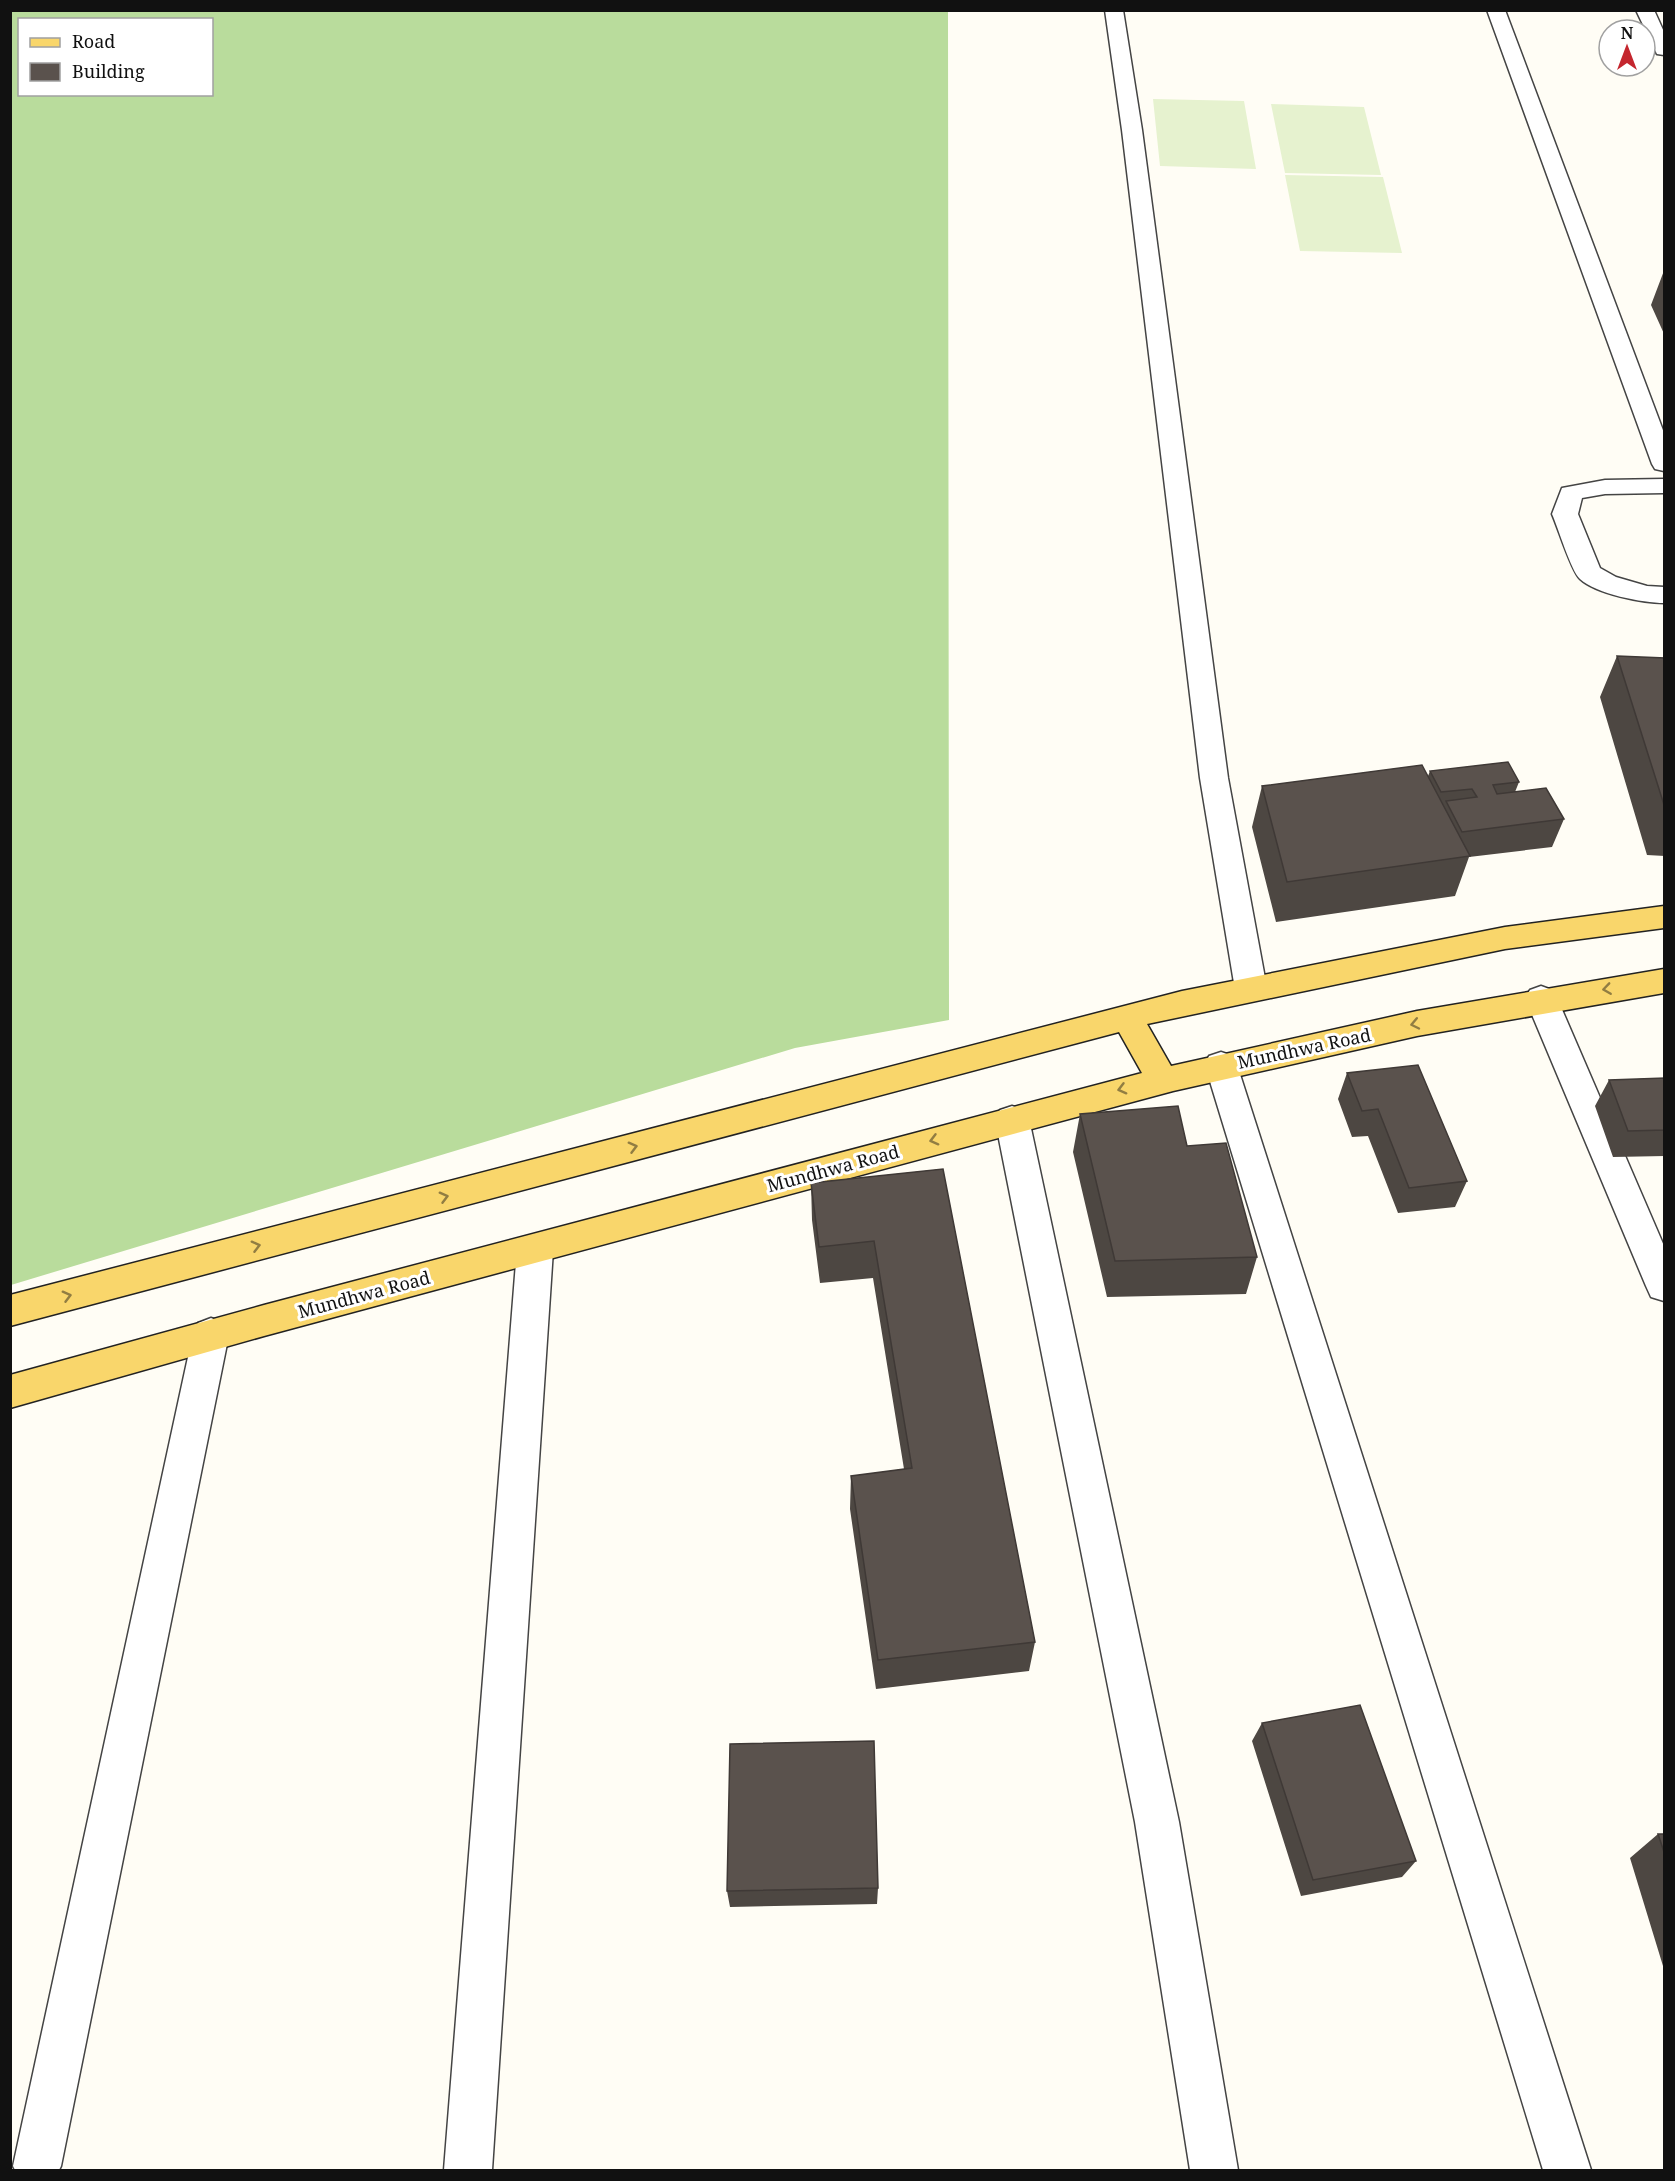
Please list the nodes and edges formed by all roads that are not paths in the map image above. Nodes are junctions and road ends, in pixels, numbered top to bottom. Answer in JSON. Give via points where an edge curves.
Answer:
{"nodes":[{"id":1,"x":1114,"y":10,"type":"edge"},
{"id":2,"x":1496,"y":10,"type":"edge"},
{"id":3,"x":1645,"y":10,"type":"edge"},
{"id":4,"x":1665,"y":50,"type":"edge"},
{"id":5,"x":1665,"y":465,"type":"edge"},
{"id":6,"x":1665,"y":486,"type":"edge"},
{"id":7,"x":1665,"y":595,"type":"edge"},
{"id":8,"x":1665,"y":917,"type":"edge"},
{"id":9,"x":1665,"y":981,"type":"edge"},
{"id":10,"x":1251,"y":989,"type":"junction"},
{"id":11,"x":1541,"y":998,"type":"junction"},
{"id":12,"x":1126,"y":1017,"type":"junction"},
{"id":13,"x":1221,"y":1065,"type":"junction"},
{"id":14,"x":1162,"y":1079,"type":"junction"},
{"id":15,"x":1012,"y":1119,"type":"junction"},
{"id":16,"x":535,"y":1250,"type":"junction"},
{"id":17,"x":1665,"y":1286,"type":"edge"},
{"id":18,"x":10,"y":1311,"type":"edge"},
{"id":19,"x":212,"y":1334,"type":"junction"},
{"id":20,"x":10,"y":1392,"type":"edge"},
{"id":21,"x":37,"y":2166,"type":"dead end"},
{"id":22,"x":468,"y":2170,"type":"edge"},
{"id":23,"x":1214,"y":2170,"type":"edge"},
{"id":24,"x":1567,"y":2170,"type":"edge"}],
"edges":[{"from":1,"to":10,"type":"street","via":[[1214,778]]},
{"from":2,"to":5,"type":"street"},
{"from":3,"to":4,"type":"street"},
{"from":6,"to":7,"type":"street","via":[[1571,493],[1565,514],[1589,573],[1607,584]]},
{"from":8,"to":10,"type":"main road","via":[[1505,938]]},
{"from":9,"to":11,"type":"main road","name":"Mundhwa Road","one_way":true},
{"from":10,"to":12,"type":"main road"},
{"from":11,"to":13,"type":"main road","name":"Mundhwa Road","one_way":true},
{"from":11,"to":17,"type":"street"},
{"from":12,"to":14,"type":"main road"},
{"from":18,"to":12,"type":"main road","one_way":true},
{"from":13,"to":14,"type":"main road","name":"Mundhwa Road"},
{"from":13,"to":24,"type":"street"},
{"from":14,"to":15,"type":"main road","name":"Mundhwa Road","one_way":true},
{"from":15,"to":16,"type":"main road","name":"Mundhwa Road","one_way":true},
{"from":15,"to":23,"type":"street","via":[[1157,1822]]},
{"from":16,"to":19,"type":"main road","name":"Mundhwa Road"},
{"from":16,"to":22,"type":"street"},
{"from":19,"to":20,"type":"main road","name":"Mundhwa Road"},
{"from":19,"to":21,"type":"street"}]}
